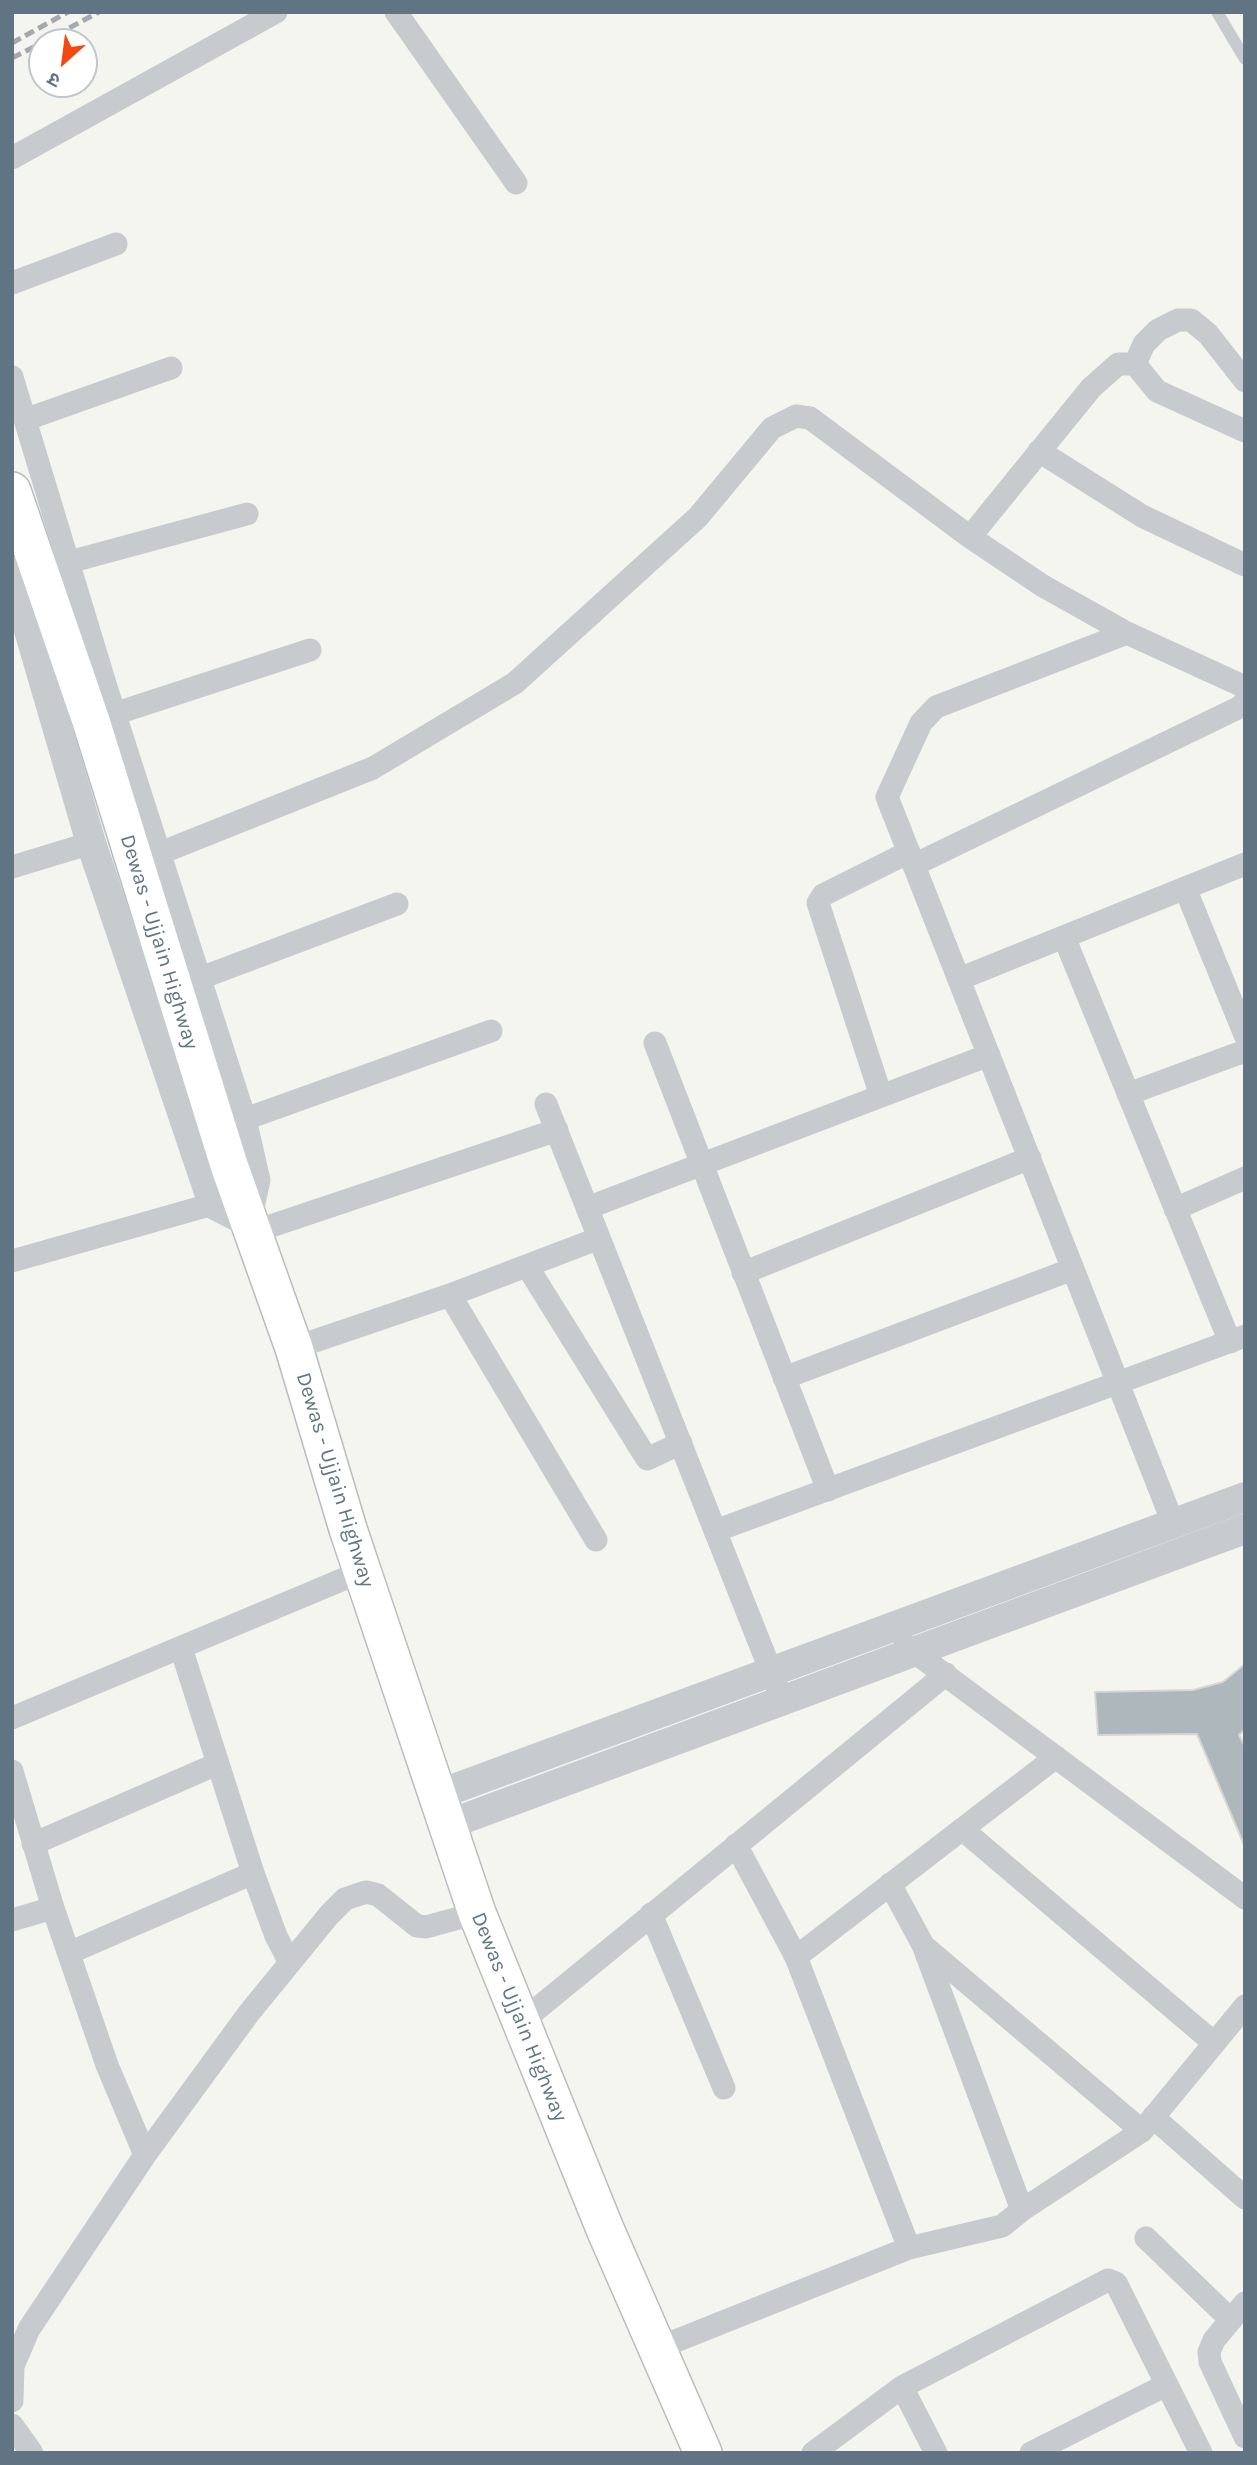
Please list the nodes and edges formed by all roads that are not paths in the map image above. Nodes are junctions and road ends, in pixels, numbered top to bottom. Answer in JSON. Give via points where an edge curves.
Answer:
{"nodes":[{"id":1,"x":276,"y":12,"type":"edge"},
{"id":2,"x":396,"y":12,"type":"edge"},
{"id":3,"x":1217,"y":12,"type":"edge"},
{"id":4,"x":1245,"y":60,"type":"edge"},
{"id":5,"x":12,"y":158,"type":"edge"},
{"id":6,"x":516,"y":183,"type":"dead end"},
{"id":7,"x":116,"y":244,"type":"dead end"},
{"id":8,"x":12,"y":283,"type":"edge"},
{"id":9,"x":1135,"y":364,"type":"junction"},
{"id":10,"x":172,"y":368,"type":"dead end"},
{"id":11,"x":12,"y":377,"type":"edge"},
{"id":12,"x":1245,"y":381,"type":"edge"},
{"id":13,"x":27,"y":419,"type":"junction"},
{"id":14,"x":1245,"y":431,"type":"edge"},
{"id":15,"x":1040,"y":451,"type":"junction"},
{"id":16,"x":12,"y":491,"type":"edge"},
{"id":17,"x":247,"y":514,"type":"dead end"},
{"id":18,"x":970,"y":537,"type":"junction"},
{"id":19,"x":1243,"y":561,"type":"edge"},
{"id":20,"x":69,"y":562,"type":"junction"},
{"id":21,"x":12,"y":572,"type":"edge"},
{"id":22,"x":1127,"y":633,"type":"junction"},
{"id":23,"x":310,"y":650,"type":"dead end"},
{"id":24,"x":1245,"y":687,"type":"edge"},
{"id":25,"x":1245,"y":702,"type":"edge"},
{"id":26,"x":114,"y":714,"type":"junction"},
{"id":27,"x":92,"y":843,"type":"junction"},
{"id":28,"x":159,"y":854,"type":"junction"},
{"id":29,"x":911,"y":858,"type":"junction"},
{"id":30,"x":1245,"y":864,"type":"edge"},
{"id":31,"x":12,"y":867,"type":"edge"},
{"id":32,"x":1185,"y":888,"type":"junction"},
{"id":33,"x":397,"y":905,"type":"dead end"},
{"id":34,"x":1064,"y":937,"type":"junction"},
{"id":35,"x":198,"y":979,"type":"junction"},
{"id":36,"x":959,"y":979,"type":"junction"},
{"id":37,"x":491,"y":1031,"type":"dead end"},
{"id":38,"x":1245,"y":1035,"type":"edge"},
{"id":39,"x":655,"y":1043,"type":"dead end"},
{"id":40,"x":1245,"y":1051,"type":"edge"},
{"id":41,"x":989,"y":1055,"type":"junction"},
{"id":42,"x":1128,"y":1094,"type":"junction"},
{"id":43,"x":881,"y":1096,"type":"junction"},
{"id":44,"x":546,"y":1104,"type":"dead end"},
{"id":45,"x":244,"y":1119,"type":"junction"},
{"id":46,"x":557,"y":1130,"type":"junction"},
{"id":47,"x":1030,"y":1158,"type":"junction"},
{"id":48,"x":701,"y":1165,"type":"junction"},
{"id":49,"x":1245,"y":1178,"type":"edge"},
{"id":50,"x":213,"y":1204,"type":"junction"},
{"id":51,"x":587,"y":1208,"type":"junction"},
{"id":52,"x":1175,"y":1209,"type":"junction"},
{"id":53,"x":251,"y":1228,"type":"junction"},
{"id":54,"x":597,"y":1239,"type":"junction"},
{"id":55,"x":12,"y":1261,"type":"edge"},
{"id":56,"x":527,"y":1266,"type":"junction"},
{"id":57,"x":1073,"y":1269,"type":"junction"},
{"id":58,"x":743,"y":1273,"type":"junction"},
{"id":59,"x":450,"y":1295,"type":"junction"},
{"id":60,"x":1237,"y":1339,"type":"edge"},
{"id":61,"x":294,"y":1348,"type":"junction"},
{"id":62,"x":784,"y":1378,"type":"junction"},
{"id":63,"x":1118,"y":1384,"type":"junction"},
{"id":64,"x":681,"y":1443,"type":"junction"},
{"id":65,"x":828,"y":1490,"type":"junction"},
{"id":66,"x":1245,"y":1497,"type":"edge"},
{"id":67,"x":1173,"y":1523,"type":"junction"},
{"id":68,"x":1245,"y":1529,"type":"edge"},
{"id":69,"x":715,"y":1531,"type":"junction"},
{"id":70,"x":596,"y":1540,"type":"dead end"},
{"id":71,"x":1185,"y":1552,"type":"junction"},
{"id":72,"x":363,"y":1571,"type":"junction"},
{"id":73,"x":884,"y":1631,"type":"junction"},
{"id":74,"x":181,"y":1648,"type":"junction"},
{"id":75,"x":915,"y":1652,"type":"junction"},
{"id":76,"x":772,"y":1673,"type":"junction"},
{"id":77,"x":946,"y":1674,"type":"junction"},
{"id":78,"x":783,"y":1702,"type":"junction"},
{"id":79,"x":12,"y":1718,"type":"edge"},
{"id":80,"x":1056,"y":1757,"type":"junction"},
{"id":81,"x":217,"y":1764,"type":"junction"},
{"id":82,"x":12,"y":1771,"type":"edge"},
{"id":83,"x":442,"y":1810,"type":"junction"},
{"id":84,"x":962,"y":1829,"type":"junction"},
{"id":85,"x":33,"y":1844,"type":"junction"},
{"id":86,"x":736,"y":1845,"type":"junction"},
{"id":87,"x":253,"y":1873,"type":"junction"},
{"id":88,"x":890,"y":1884,"type":"junction"},
{"id":89,"x":1245,"y":1898,"type":"edge"},
{"id":90,"x":53,"y":1908,"type":"junction"},
{"id":91,"x":477,"y":1913,"type":"junction"},
{"id":92,"x":651,"y":1914,"type":"junction"},
{"id":93,"x":12,"y":1920,"type":"edge"},
{"id":94,"x":923,"y":1945,"type":"junction"},
{"id":95,"x":69,"y":1953,"type":"junction"},
{"id":96,"x":796,"y":1956,"type":"junction"},
{"id":97,"x":289,"y":1961,"type":"junction"},
{"id":98,"x":1245,"y":2006,"type":"edge"},
{"id":99,"x":521,"y":2022,"type":"junction"},
{"id":100,"x":1214,"y":2043,"type":"junction"},
{"id":101,"x":724,"y":2088,"type":"dead end"},
{"id":102,"x":1147,"y":2124,"type":"junction"},
{"id":103,"x":145,"y":2155,"type":"junction"},
{"id":104,"x":1245,"y":2197,"type":"edge"},
{"id":105,"x":1023,"y":2210,"type":"junction"},
{"id":106,"x":1146,"y":2238,"type":"dead end"},
{"id":107,"x":909,"y":2248,"type":"junction"},
{"id":108,"x":1238,"y":2312,"type":"edge"},
{"id":109,"x":658,"y":2348,"type":"junction"},
{"id":110,"x":1166,"y":2385,"type":"junction"},
{"id":111,"x":902,"y":2387,"type":"junction"},
{"id":112,"x":12,"y":2401,"type":"edge"},
{"id":113,"x":13,"y":2427,"type":"edge"},
{"id":114,"x":1245,"y":2437,"type":"edge"},
{"id":115,"x":31,"y":2452,"type":"edge"},
{"id":116,"x":703,"y":2453,"type":"edge"},
{"id":117,"x":813,"y":2453,"type":"edge"},
{"id":118,"x":936,"y":2453,"type":"edge"},
{"id":119,"x":1031,"y":2453,"type":"edge"},
{"id":120,"x":1201,"y":2453,"type":"edge"}],
"edges":[{"from":1,"to":5,"type":"street"},
{"from":2,"to":6,"type":"street"},
{"from":3,"to":4,"type":"lane"},
{"from":7,"to":8,"type":"street"},
{"from":9,"to":12,"type":"street","via":[[1144,344],[1158,330],[1178,320],[1192,320]]},
{"from":9,"to":14,"type":"street","via":[[1157,391]]},
{"from":9,"to":15,"type":"street","via":[[1118,364],[1091,388]]},
{"from":10,"to":13,"type":"street"},
{"from":11,"to":13,"type":"street"},
{"from":13,"to":20,"type":"street"},
{"from":15,"to":18,"type":"street"},
{"from":15,"to":19,"type":"street","via":[[1142,516]]},
{"from":16,"to":53,"type":"main road","name":"Dewas - Ujjain Highway","via":[[98,742]]},
{"from":17,"to":20,"type":"street"},
{"from":18,"to":22,"type":"street"},
{"from":18,"to":28,"type":"street","via":[[810,418],[796,416],[772,428],[698,517],[515,683],[373,768]]},
{"from":20,"to":26,"type":"street"},
{"from":21,"to":27,"type":"street"},
{"from":22,"to":24,"type":"street"},
{"from":22,"to":29,"type":"street","via":[[936,707],[921,723],[887,796]]},
{"from":23,"to":26,"type":"street"},
{"from":25,"to":29,"type":"street"},
{"from":26,"to":28,"type":"street"},
{"from":27,"to":31,"type":"street"},
{"from":27,"to":50,"type":"street"},
{"from":28,"to":35,"type":"street"},
{"from":29,"to":36,"type":"street"},
{"from":29,"to":43,"type":"street","via":[[823,895],[818,903]]},
{"from":30,"to":32,"type":"street"},
{"from":32,"to":34,"type":"street"},
{"from":32,"to":38,"type":"street"},
{"from":33,"to":35,"type":"street"},
{"from":34,"to":36,"type":"street"},
{"from":34,"to":42,"type":"street"},
{"from":35,"to":45,"type":"street"},
{"from":36,"to":41,"type":"street"},
{"from":37,"to":45,"type":"street"},
{"from":39,"to":48,"type":"street"},
{"from":40,"to":42,"type":"street"},
{"from":41,"to":43,"type":"street"},
{"from":41,"to":47,"type":"street"},
{"from":42,"to":52,"type":"street"},
{"from":43,"to":48,"type":"street"},
{"from":44,"to":46,"type":"street"},
{"from":45,"to":53,"type":"street","via":[[259,1180]]},
{"from":46,"to":51,"type":"street"},
{"from":46,"to":53,"type":"street"},
{"from":47,"to":57,"type":"street"},
{"from":47,"to":58,"type":"street"},
{"from":48,"to":51,"type":"street"},
{"from":48,"to":58,"type":"street"},
{"from":49,"to":52,"type":"street"},
{"from":50,"to":53,"type":"street"},
{"from":50,"to":55,"type":"street"},
{"from":51,"to":54,"type":"street"},
{"from":52,"to":60,"type":"street"},
{"from":53,"to":61,"type":"main road","name":"Dewas - Ujjain Highway"},
{"from":54,"to":56,"type":"street"},
{"from":54,"to":64,"type":"street"},
{"from":56,"to":59,"type":"street"},
{"from":56,"to":64,"type":"street","via":[[647,1459]]},
{"from":57,"to":62,"type":"street"},
{"from":57,"to":63,"type":"street"},
{"from":58,"to":62,"type":"street"},
{"from":59,"to":61,"type":"street"},
{"from":59,"to":70,"type":"street"},
{"from":60,"to":63,"type":"street"},
{"from":61,"to":72,"type":"main road","name":"Dewas - Ujjain Highway"},
{"from":62,"to":65,"type":"street"},
{"from":63,"to":65,"type":"street"},
{"from":63,"to":67,"type":"street"},
{"from":64,"to":69,"type":"street"},
{"from":65,"to":69,"type":"street"},
{"from":66,"to":67,"type":"street"},
{"from":67,"to":71,"type":"street"},
{"from":67,"to":73,"type":"street"},
{"from":68,"to":71,"type":"street"},
{"from":69,"to":76,"type":"street"},
{"from":71,"to":75,"type":"street"},
{"from":72,"to":74,"type":"street"},
{"from":72,"to":83,"type":"main road","name":"Dewas - Ujjain Highway"},
{"from":73,"to":75,"type":"street"},
{"from":73,"to":76,"type":"street"},
{"from":74,"to":79,"type":"street"},
{"from":74,"to":81,"type":"street"},
{"from":75,"to":77,"type":"street"},
{"from":75,"to":78,"type":"street"},
{"from":76,"to":78,"type":"street"},
{"from":76,"to":83,"type":"street"},
{"from":77,"to":80,"type":"street"},
{"from":77,"to":86,"type":"street"},
{"from":78,"to":83,"type":"street"},
{"from":80,"to":84,"type":"street"},
{"from":80,"to":89,"type":"street"},
{"from":81,"to":85,"type":"street"},
{"from":81,"to":87,"type":"street"},
{"from":82,"to":85,"type":"street"},
{"from":83,"to":91,"type":"main road","name":"Dewas - Ujjain Highway"},
{"from":84,"to":88,"type":"street"},
{"from":84,"to":100,"type":"street"},
{"from":85,"to":90,"type":"street"},
{"from":86,"to":92,"type":"street"},
{"from":86,"to":96,"type":"street"},
{"from":87,"to":95,"type":"street"},
{"from":87,"to":97,"type":"street"},
{"from":88,"to":94,"type":"street"},
{"from":88,"to":96,"type":"street"},
{"from":90,"to":93,"type":"street"},
{"from":90,"to":95,"type":"street"},
{"from":91,"to":97,"type":"street","via":[[417,1926],[378,1895],[357,1893],[345,1899]]},
{"from":91,"to":99,"type":"main road","name":"Dewas - Ujjain Highway"},
{"from":92,"to":99,"type":"street"},
{"from":92,"to":101,"type":"street"},
{"from":94,"to":102,"type":"street"},
{"from":94,"to":105,"type":"street"},
{"from":95,"to":103,"type":"street","via":[[107,2064]]},
{"from":96,"to":107,"type":"street"},
{"from":97,"to":103,"type":"street"},
{"from":98,"to":100,"type":"street"},
{"from":99,"to":109,"type":"main road","name":"Dewas - Ujjain Highway","via":[[604,2229]]},
{"from":100,"to":102,"type":"street"},
{"from":102,"to":104,"type":"street"},
{"from":102,"to":105,"type":"street"},
{"from":103,"to":112,"type":"street","via":[[23,2339],[13,2366]]},
{"from":105,"to":107,"type":"street","via":[[1002,2226]]},
{"from":106,"to":108,"type":"street"},
{"from":107,"to":109,"type":"street"},
{"from":108,"to":114,"type":"street","via":[[1209,2352]]},
{"from":109,"to":116,"type":"main road","name":"Dewas - Ujjain Highway"},
{"from":110,"to":111,"type":"street","via":[[1116,2283],[1108,2280]]},
{"from":110,"to":119,"type":"street"},
{"from":110,"to":120,"type":"street"},
{"from":111,"to":117,"type":"street"},
{"from":111,"to":118,"type":"street"},
{"from":113,"to":115,"type":"street"}]}
